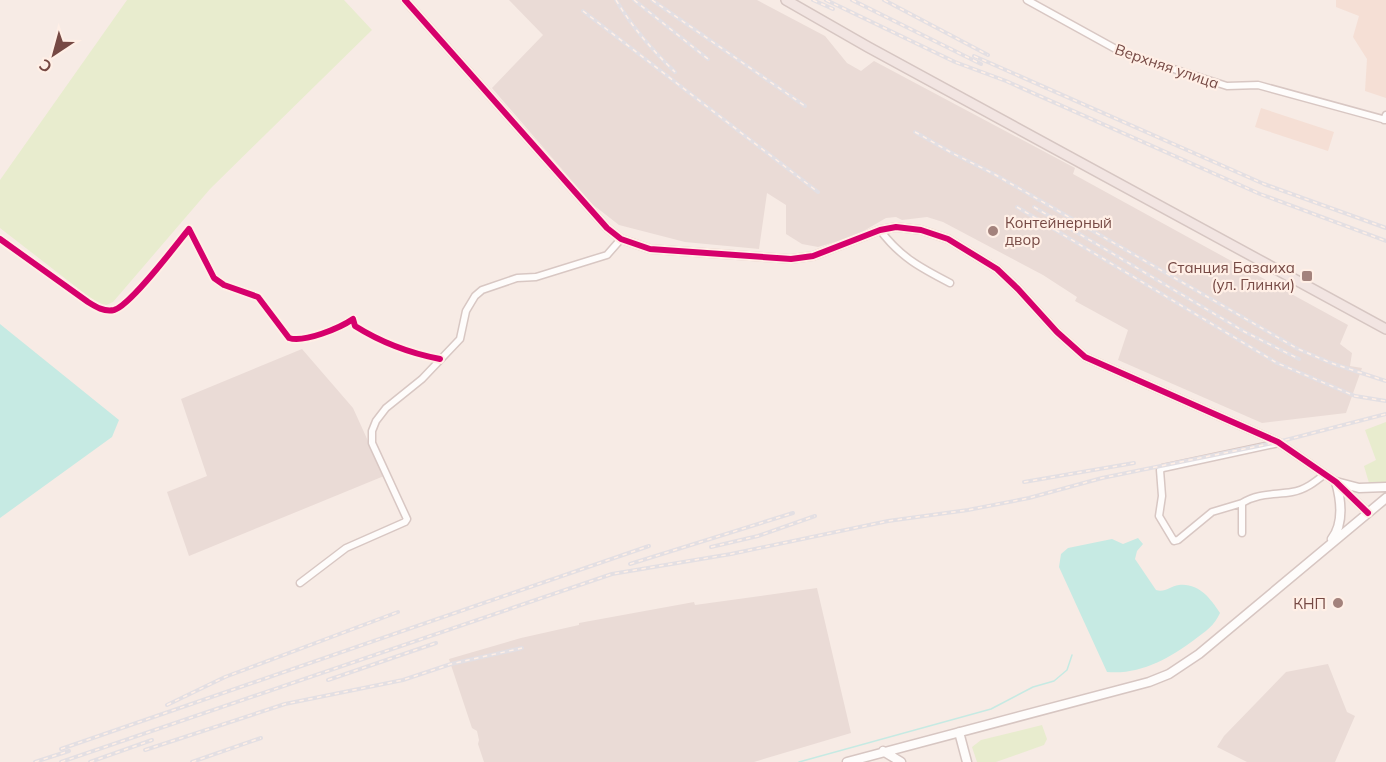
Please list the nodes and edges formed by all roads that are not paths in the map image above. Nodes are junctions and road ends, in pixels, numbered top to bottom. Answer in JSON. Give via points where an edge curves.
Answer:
{"nodes":[{"id":1,"x":405,"y":0,"type":"edge"},
{"id":2,"x":786,"y":0,"type":"edge"},
{"id":3,"x":1027,"y":0,"type":"edge"},
{"id":4,"x":1385,"y":118,"type":"edge"},
{"id":5,"x":880,"y":230,"type":"junction"},
{"id":6,"x":0,"y":239,"type":"edge"},
{"id":7,"x":621,"y":239,"type":"junction"},
{"id":8,"x":950,"y":283,"type":"dead end"},
{"id":9,"x":1386,"y":329,"type":"edge"},
{"id":10,"x":440,"y":359,"type":"junction"},
{"id":11,"x":1280,"y":443,"type":"junction"},
{"id":12,"x":1325,"y":474,"type":"junction"},
{"id":13,"x":1336,"y":482,"type":"junction"},
{"id":14,"x":1386,"y":487,"type":"edge"},
{"id":15,"x":1386,"y":498,"type":"edge"},
{"id":16,"x":1242,"y":503,"type":"junction"},
{"id":17,"x":1368,"y":513,"type":"junction"},
{"id":18,"x":1242,"y":533,"type":"dead end"},
{"id":19,"x":1326,"y":547,"type":"junction"},
{"id":20,"x":300,"y":584,"type":"dead end"},
{"id":21,"x":959,"y":732,"type":"junction"},
{"id":22,"x":883,"y":752,"type":"junction"},
{"id":23,"x":847,"y":762,"type":"edge"},
{"id":24,"x":901,"y":762,"type":"edge"},
{"id":25,"x":968,"y":762,"type":"edge"}],
"edges":[{"from":1,"to":7,"type":"street","via":[[607,228]]},
{"from":2,"to":9,"type":"highway"},
{"from":3,"to":4,"type":"street","name":"Верхняя улица","via":[[1123,53],[1227,86],[1258,85]]},
{"from":5,"to":7,"type":"street","via":[[813,256],[791,259],[650,249]]},
{"from":5,"to":8,"type":"street","via":[[893,248]]},
{"from":5,"to":11,"type":"street","via":[[896,226],[948,239],[997,269],[1085,357]]},
{"from":6,"to":10,"type":"street","via":[[97,308],[112,311],[126,303],[189,229],[214,278],[258,297],[289,338],[299,339],[342,327],[353,320],[355,326],[384,343]]},
{"from":7,"to":10,"type":"street","via":[[608,255],[482,290],[466,310],[460,339]]},
{"from":10,"to":20,"type":"street","via":[[386,408],[372,431],[372,443],[407,519],[346,548]]},
{"from":11,"to":12,"type":"street"},
{"from":11,"to":16,"type":"street","via":[[1160,470],[1159,516],[1174,541],[1212,512]]},
{"from":12,"to":13,"type":"street"},
{"from":12,"to":16,"type":"street","via":[[1297,490],[1256,495]]},
{"from":13,"to":14,"type":"main road","via":[[1359,488]]},
{"from":13,"to":17,"type":"street"},
{"from":13,"to":19,"type":"main road","via":[[1339,527]]},
{"from":15,"to":17,"type":"main road"},
{"from":16,"to":18,"type":"street"},
{"from":17,"to":19,"type":"main road"},
{"from":19,"to":21,"type":"main road","via":[[1199,654],[1169,674]]},
{"from":21,"to":22,"type":"main road"},
{"from":21,"to":25,"type":"main road"},
{"from":22,"to":23,"type":"main road"},
{"from":22,"to":24,"type":"main road"}]}
